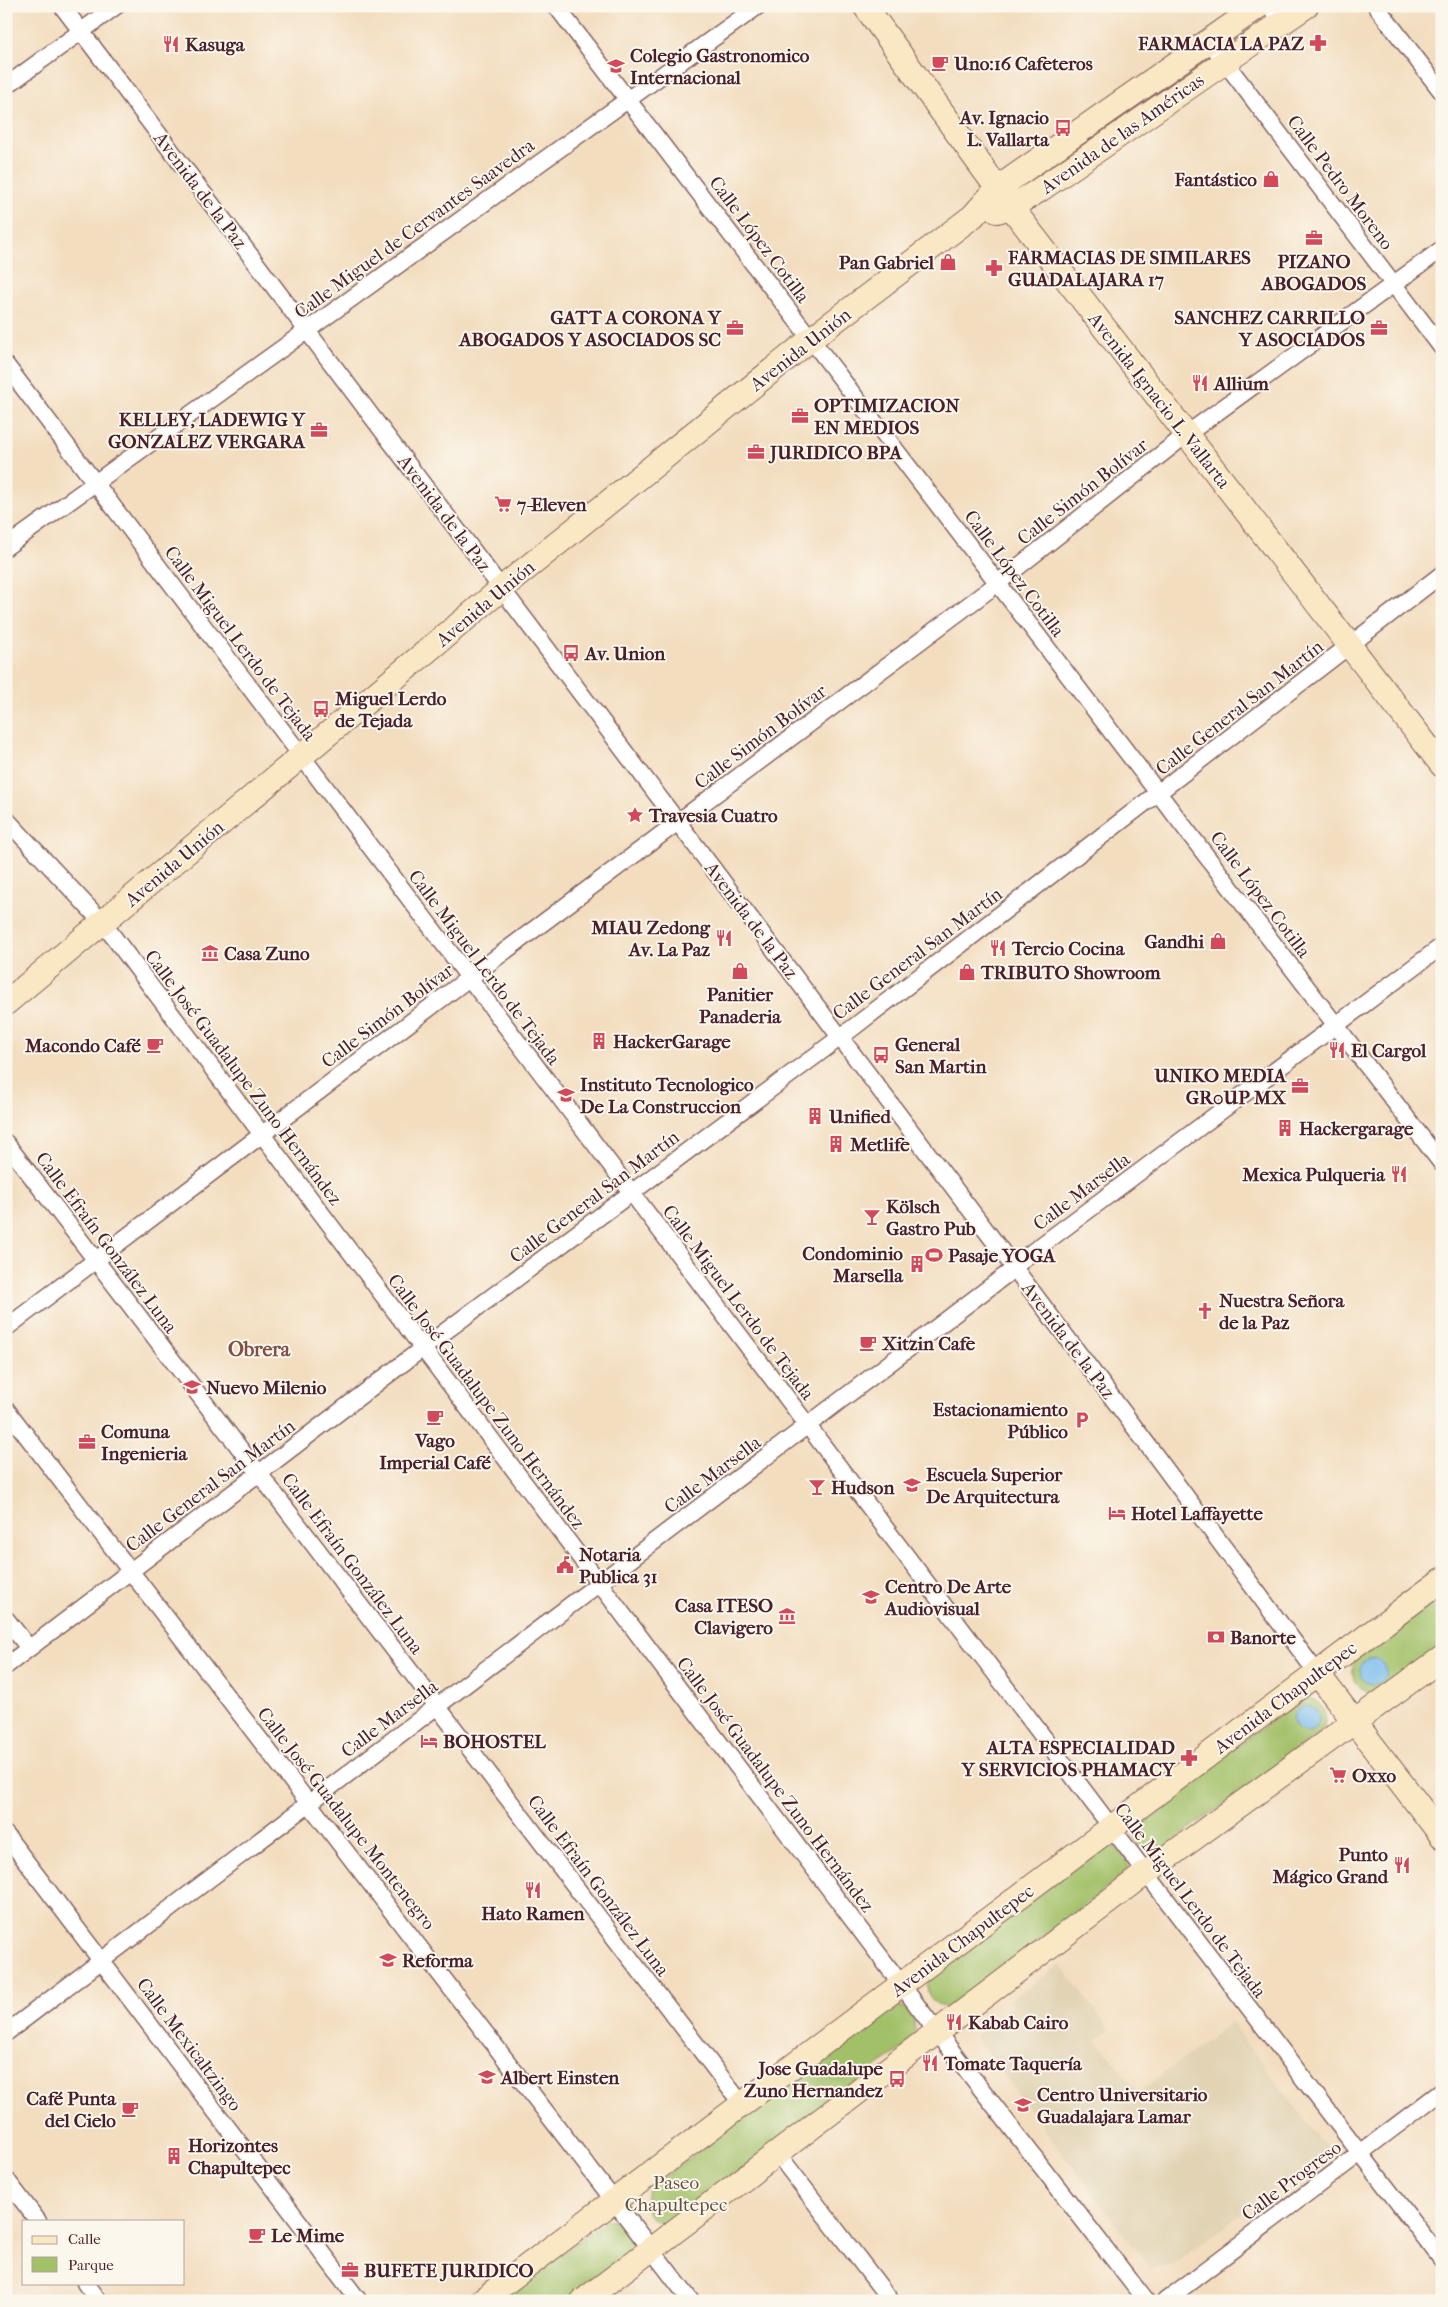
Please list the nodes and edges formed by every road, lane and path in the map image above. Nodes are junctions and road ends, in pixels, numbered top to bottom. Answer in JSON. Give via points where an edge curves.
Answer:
{"nodes":[{"id":1,"x":62,"y":6,"type":"edge"},
{"id":2,"x":116,"y":6,"type":"edge"},
{"id":3,"x":556,"y":6,"type":"edge"},
{"id":4,"x":758,"y":6,"type":"edge"},
{"id":5,"x":865,"y":6,"type":"edge"},
{"id":6,"x":1259,"y":6,"type":"edge"},
{"id":7,"x":1376,"y":6,"type":"edge"},
{"id":8,"x":1291,"y":10,"type":"edge"},
{"id":9,"x":81,"y":32,"type":"junction"},
{"id":10,"x":1208,"y":41,"type":"junction"},
{"id":11,"x":1224,"y":62,"type":"junction"},
{"id":12,"x":6,"y":86,"type":"edge"},
{"id":13,"x":1442,"y":92,"type":"edge"},
{"id":14,"x":627,"y":99,"type":"junction"},
{"id":15,"x":998,"y":188,"type":"junction"},
{"id":16,"x":1011,"y":207,"type":"junction"},
{"id":17,"x":974,"y":216,"type":"junction"},
{"id":18,"x":1442,"y":249,"type":"edge"},
{"id":19,"x":1394,"y":284,"type":"junction"},
{"id":20,"x":307,"y":330,"type":"junction"},
{"id":21,"x":811,"y":338,"type":"junction"},
{"id":22,"x":1442,"y":348,"type":"edge"},
{"id":23,"x":6,"y":365,"type":"edge"},
{"id":24,"x":1187,"y":434,"type":"junction"},
{"id":25,"x":95,"y":483,"type":"junction"},
{"id":26,"x":6,"y":547,"type":"edge"},
{"id":27,"x":1442,"y":574,"type":"edge"},
{"id":28,"x":998,"y":583,"type":"junction"},
{"id":29,"x":502,"y":588,"type":"junction"},
{"id":30,"x":1349,"y":646,"type":"junction"},
{"id":31,"x":302,"y":756,"type":"junction"},
{"id":32,"x":1442,"y":765,"type":"edge"},
{"id":33,"x":1159,"y":794,"type":"junction"},
{"id":34,"x":6,"y":819,"type":"edge"},
{"id":35,"x":678,"y":822,"type":"junction"},
{"id":36,"x":103,"y":922,"type":"junction"},
{"id":37,"x":1442,"y":946,"type":"edge"},
{"id":38,"x":469,"y":978,"type":"junction"},
{"id":39,"x":6,"y":1003,"type":"edge"},
{"id":40,"x":1336,"y":1026,"type":"junction"},
{"id":41,"x":840,"y":1036,"type":"junction"},
{"id":42,"x":262,"y":1134,"type":"junction"},
{"id":43,"x":6,"y":1143,"type":"edge"},
{"id":44,"x":1442,"y":1164,"type":"edge"},
{"id":45,"x":631,"y":1193,"type":"junction"},
{"id":46,"x":96,"y":1260,"type":"junction"},
{"id":47,"x":1015,"y":1268,"type":"junction"},
{"id":48,"x":6,"y":1328,"type":"edge"},
{"id":49,"x":423,"y":1348,"type":"junction"},
{"id":50,"x":6,"y":1409,"type":"edge"},
{"id":51,"x":807,"y":1426,"type":"junction"},
{"id":52,"x":259,"y":1473,"type":"junction"},
{"id":53,"x":131,"y":1571,"type":"junction"},
{"id":54,"x":1442,"y":1580,"type":"edge"},
{"id":55,"x":600,"y":1584,"type":"junction"},
{"id":56,"x":6,"y":1619,"type":"edge"},
{"id":57,"x":29,"y":1648,"type":"junction"},
{"id":58,"x":1442,"y":1658,"type":"edge"},
{"id":59,"x":6,"y":1666,"type":"edge"},
{"id":60,"x":1317,"y":1673,"type":"junction"},
{"id":61,"x":438,"y":1707,"type":"junction"},
{"id":62,"x":1355,"y":1723,"type":"junction"},
{"id":63,"x":310,"y":1804,"type":"junction"},
{"id":64,"x":1112,"y":1828,"type":"junction"},
{"id":65,"x":6,"y":1836,"type":"edge"},
{"id":66,"x":1442,"y":1836,"type":"edge"},
{"id":67,"x":1146,"y":1873,"type":"junction"},
{"id":68,"x":102,"y":1961,"type":"junction"},
{"id":69,"x":903,"y":1985,"type":"junction"},
{"id":70,"x":937,"y":2032,"type":"junction"},
{"id":71,"x":6,"y":2033,"type":"edge"},
{"id":72,"x":1442,"y":2091,"type":"edge"},
{"id":73,"x":741,"y":2103,"type":"junction"},
{"id":74,"x":777,"y":2153,"type":"junction"},
{"id":75,"x":1360,"y":2153,"type":"junction"},
{"id":76,"x":6,"y":2179,"type":"edge"},
{"id":77,"x":615,"y":2199,"type":"junction"},
{"id":78,"x":37,"y":2220,"type":"edge"},
{"id":79,"x":651,"y":2249,"type":"junction"},
{"id":80,"x":1442,"y":2260,"type":"edge"},
{"id":81,"x":86,"y":2284,"type":"edge"},
{"id":82,"x":98,"y":2301,"type":"edge"},
{"id":83,"x":358,"y":2301,"type":"edge"},
{"id":84,"x":481,"y":2301,"type":"edge"},
{"id":85,"x":583,"y":2301,"type":"edge"},
{"id":86,"x":691,"y":2301,"type":"edge"},
{"id":87,"x":891,"y":2301,"type":"edge"},
{"id":88,"x":1146,"y":2301,"type":"edge"},
{"id":89,"x":1165,"y":2301,"type":"edge"}],
"edges":[{"from":1,"to":9,"type":"street","name":"Avenida de la Paz"},
{"from":2,"to":9,"type":"street"},
{"from":3,"to":14,"type":"street","name":"Calle López Cotilla"},
{"from":4,"to":14,"type":"street","name":"Calle Miguel de Cervantes Saavedra"},
{"from":5,"to":15,"type":"main road","name":"Avenida Ignacio L. Vallarta"},
{"from":6,"to":10,"type":"main road","name":"Avenida de las Américas"},
{"from":7,"to":13,"type":"street"},
{"from":8,"to":11,"type":"main road","name":"Avenida de las Américas"},
{"from":9,"to":12,"type":"street"},
{"from":9,"to":20,"type":"street","name":"Avenida de la Paz"},
{"from":10,"to":11,"type":"street","name":"Calle Pedro Moreno"},
{"from":10,"to":15,"type":"main road","name":"Avenida de las Américas"},
{"from":11,"to":16,"type":"main road","name":"Avenida de las Américas"},
{"from":11,"to":19,"type":"street","name":"Calle Pedro Moreno"},
{"from":14,"to":20,"type":"street","name":"Calle Miguel de Cervantes Saavedra"},
{"from":14,"to":21,"type":"street","name":"Calle López Cotilla"},
{"from":15,"to":16,"type":"main road","name":"Avenida Ignacio L. Vallarta"},
{"from":15,"to":17,"type":"main road","name":"Avenida Unión"},
{"from":16,"to":17,"type":"main road","name":"Avenida Unión"},
{"from":16,"to":24,"type":"main road","name":"Avenida Ignacio L. Vallarta"},
{"from":17,"to":21,"type":"main road","name":"Avenida Unión"},
{"from":18,"to":19,"type":"street","name":"Calle Simón Bolívar"},
{"from":19,"to":22,"type":"street","name":"Calle Pedro Moreno"},
{"from":19,"to":24,"type":"street","name":"Calle Simón Bolívar"},
{"from":20,"to":25,"type":"street","name":"Calle Miguel de Cervantes Saavedra"},
{"from":20,"to":29,"type":"street","name":"Avenida de la Paz"},
{"from":21,"to":28,"type":"street","name":"Calle López Cotilla"},
{"from":21,"to":29,"type":"main road","name":"Avenida Unión"},
{"from":23,"to":25,"type":"street","name":"Calle Miguel Lerdo de Tejada"},
{"from":24,"to":28,"type":"street","name":"Calle Simón Bolívar"},
{"from":24,"to":30,"type":"main road","name":"Avenida Ignacio L. Vallarta"},
{"from":25,"to":26,"type":"street","name":"Calle Miguel de Cervantes Saavedra"},
{"from":25,"to":31,"type":"street","name":"Calle Miguel Lerdo de Tejada"},
{"from":27,"to":30,"type":"street","name":"Calle General San Martín"},
{"from":28,"to":33,"type":"street","name":"Calle López Cotilla"},
{"from":28,"to":35,"type":"street","name":"Calle Simón Bolívar"},
{"from":29,"to":31,"type":"main road","name":"Avenida Unión"},
{"from":29,"to":35,"type":"street","name":"Avenida de la Paz"},
{"from":30,"to":32,"type":"main road","name":"Avenida Ignacio L. Vallarta"},
{"from":30,"to":33,"type":"street","name":"Calle General San Martín"},
{"from":31,"to":36,"type":"main road","name":"Avenida Unión"},
{"from":31,"to":38,"type":"street","name":"Calle Miguel Lerdo de Tejada"},
{"from":33,"to":40,"type":"street","name":"Calle López Cotilla"},
{"from":33,"to":41,"type":"street","name":"Calle General San Martín"},
{"from":34,"to":36,"type":"street","name":"Calle José Guadalupe Zuno Hernández"},
{"from":35,"to":38,"type":"street","name":"Calle Simón Bolívar"},
{"from":35,"to":41,"type":"street","name":"Avenida de la Paz"},
{"from":36,"to":39,"type":"main road","name":"Avenida Unión"},
{"from":36,"to":42,"type":"street","name":"Calle José Guadalupe Zuno Hernández"},
{"from":37,"to":40,"type":"street","name":"Calle Marsella"},
{"from":38,"to":42,"type":"street","name":"Calle Simón Bolívar"},
{"from":38,"to":45,"type":"street","name":"Calle Miguel Lerdo de Tejada"},
{"from":40,"to":44,"type":"street","name":"Calle López Cotilla"},
{"from":40,"to":47,"type":"street","name":"Calle Marsella"},
{"from":41,"to":45,"type":"street","name":"Calle General San Martín"},
{"from":41,"to":47,"type":"street","name":"Avenida de la Paz"},
{"from":42,"to":46,"type":"street","name":"Calle Simón Bolívar"},
{"from":42,"to":49,"type":"street","name":"Calle José Guadalupe Zuno Hernández"},
{"from":43,"to":46,"type":"street","name":"Calle Efraín González Luna"},
{"from":45,"to":49,"type":"street","name":"Calle General San Martín"},
{"from":45,"to":51,"type":"street","name":"Calle Miguel Lerdo de Tejada"},
{"from":46,"to":48,"type":"street","name":"Calle Simón Bolívar"},
{"from":46,"to":52,"type":"street","name":"Calle Efraín González Luna"},
{"from":47,"to":51,"type":"street","name":"Calle Marsella"},
{"from":47,"to":60,"type":"street","name":"Avenida de la Paz"},
{"from":49,"to":52,"type":"street","name":"Calle General San Martín"},
{"from":49,"to":55,"type":"street","name":"Calle José Guadalupe Zuno Hernández"},
{"from":50,"to":53,"type":"street","name":"Calle José Guadalupe Montenegro"},
{"from":51,"to":55,"type":"street","name":"Calle Marsella"},
{"from":51,"to":64,"type":"street","name":"Calle Miguel Lerdo de Tejada"},
{"from":52,"to":53,"type":"street","name":"Calle General San Martín"},
{"from":52,"to":61,"type":"street","name":"Calle Efraín González Luna"},
{"from":53,"to":57,"type":"street","name":"Calle General San Martín"},
{"from":53,"to":63,"type":"street","name":"Calle José Guadalupe Montenegro"},
{"from":54,"to":60,"type":"main road","name":"Avenida Chapultepec"},
{"from":55,"to":61,"type":"street","name":"Calle Marsella"},
{"from":55,"to":69,"type":"street","name":"Calle José Guadalupe Zuno Hernández"},
{"from":56,"to":57,"type":"street"},
{"from":57,"to":59,"type":"street","name":"Calle General San Martín"},
{"from":58,"to":62,"type":"main road"},
{"from":60,"to":62,"type":"main road","name":"Avenida de la Paz"},
{"from":60,"to":64,"type":"main road","name":"Avenida Chapultepec"},
{"from":61,"to":63,"type":"street","name":"Calle Marsella"},
{"from":61,"to":73,"type":"street","name":"Calle Efraín González Luna"},
{"from":62,"to":66,"type":"main road","name":"Avenida de la Paz"},
{"from":62,"to":67,"type":"main road"},
{"from":63,"to":68,"type":"street","name":"Calle Marsella"},
{"from":63,"to":77,"type":"street","name":"Calle José Guadalupe Montenegro"},
{"from":64,"to":67,"type":"street","name":"Calle Miguel Lerdo de Tejada"},
{"from":64,"to":69,"type":"main road","name":"Avenida Chapultepec"},
{"from":65,"to":68,"type":"street","name":"Calle Mexicaltzingo"},
{"from":67,"to":70,"type":"main road"},
{"from":67,"to":75,"type":"street","name":"Calle Miguel Lerdo de Tejada"},
{"from":68,"to":71,"type":"street","name":"Calle Marsella"},
{"from":68,"to":83,"type":"street","name":"Calle Mexicaltzingo"},
{"from":69,"to":70,"type":"street","name":"Calle José Guadalupe Zuno Hernández"},
{"from":69,"to":73,"type":"main road","name":"Avenida Chapultepec"},
{"from":70,"to":74,"type":"main road"},
{"from":70,"to":88,"type":"street","name":"Calle José Guadalupe Zuno Hernández"},
{"from":72,"to":75,"type":"street","name":"Calle Progreso"},
{"from":73,"to":77,"type":"main road","name":"Avenida Chapultepec"},
{"from":74,"to":79,"type":"main road"},
{"from":74,"to":87,"type":"street"},
{"from":75,"to":80,"type":"street","name":"Calle Miguel Lerdo de Tejada"},
{"from":75,"to":89,"type":"street","name":"Calle Progreso"},
{"from":76,"to":78,"type":"street"},
{"from":77,"to":79,"type":"street","name":"Calle José Guadalupe Montenegro"},
{"from":77,"to":84,"type":"main road","name":"Avenida Chapultepec"},
{"from":79,"to":85,"type":"main road"},
{"from":79,"to":86,"type":"street","name":"Calle José Guadalupe Montenegro"},
{"from":81,"to":82,"type":"street"}]}
